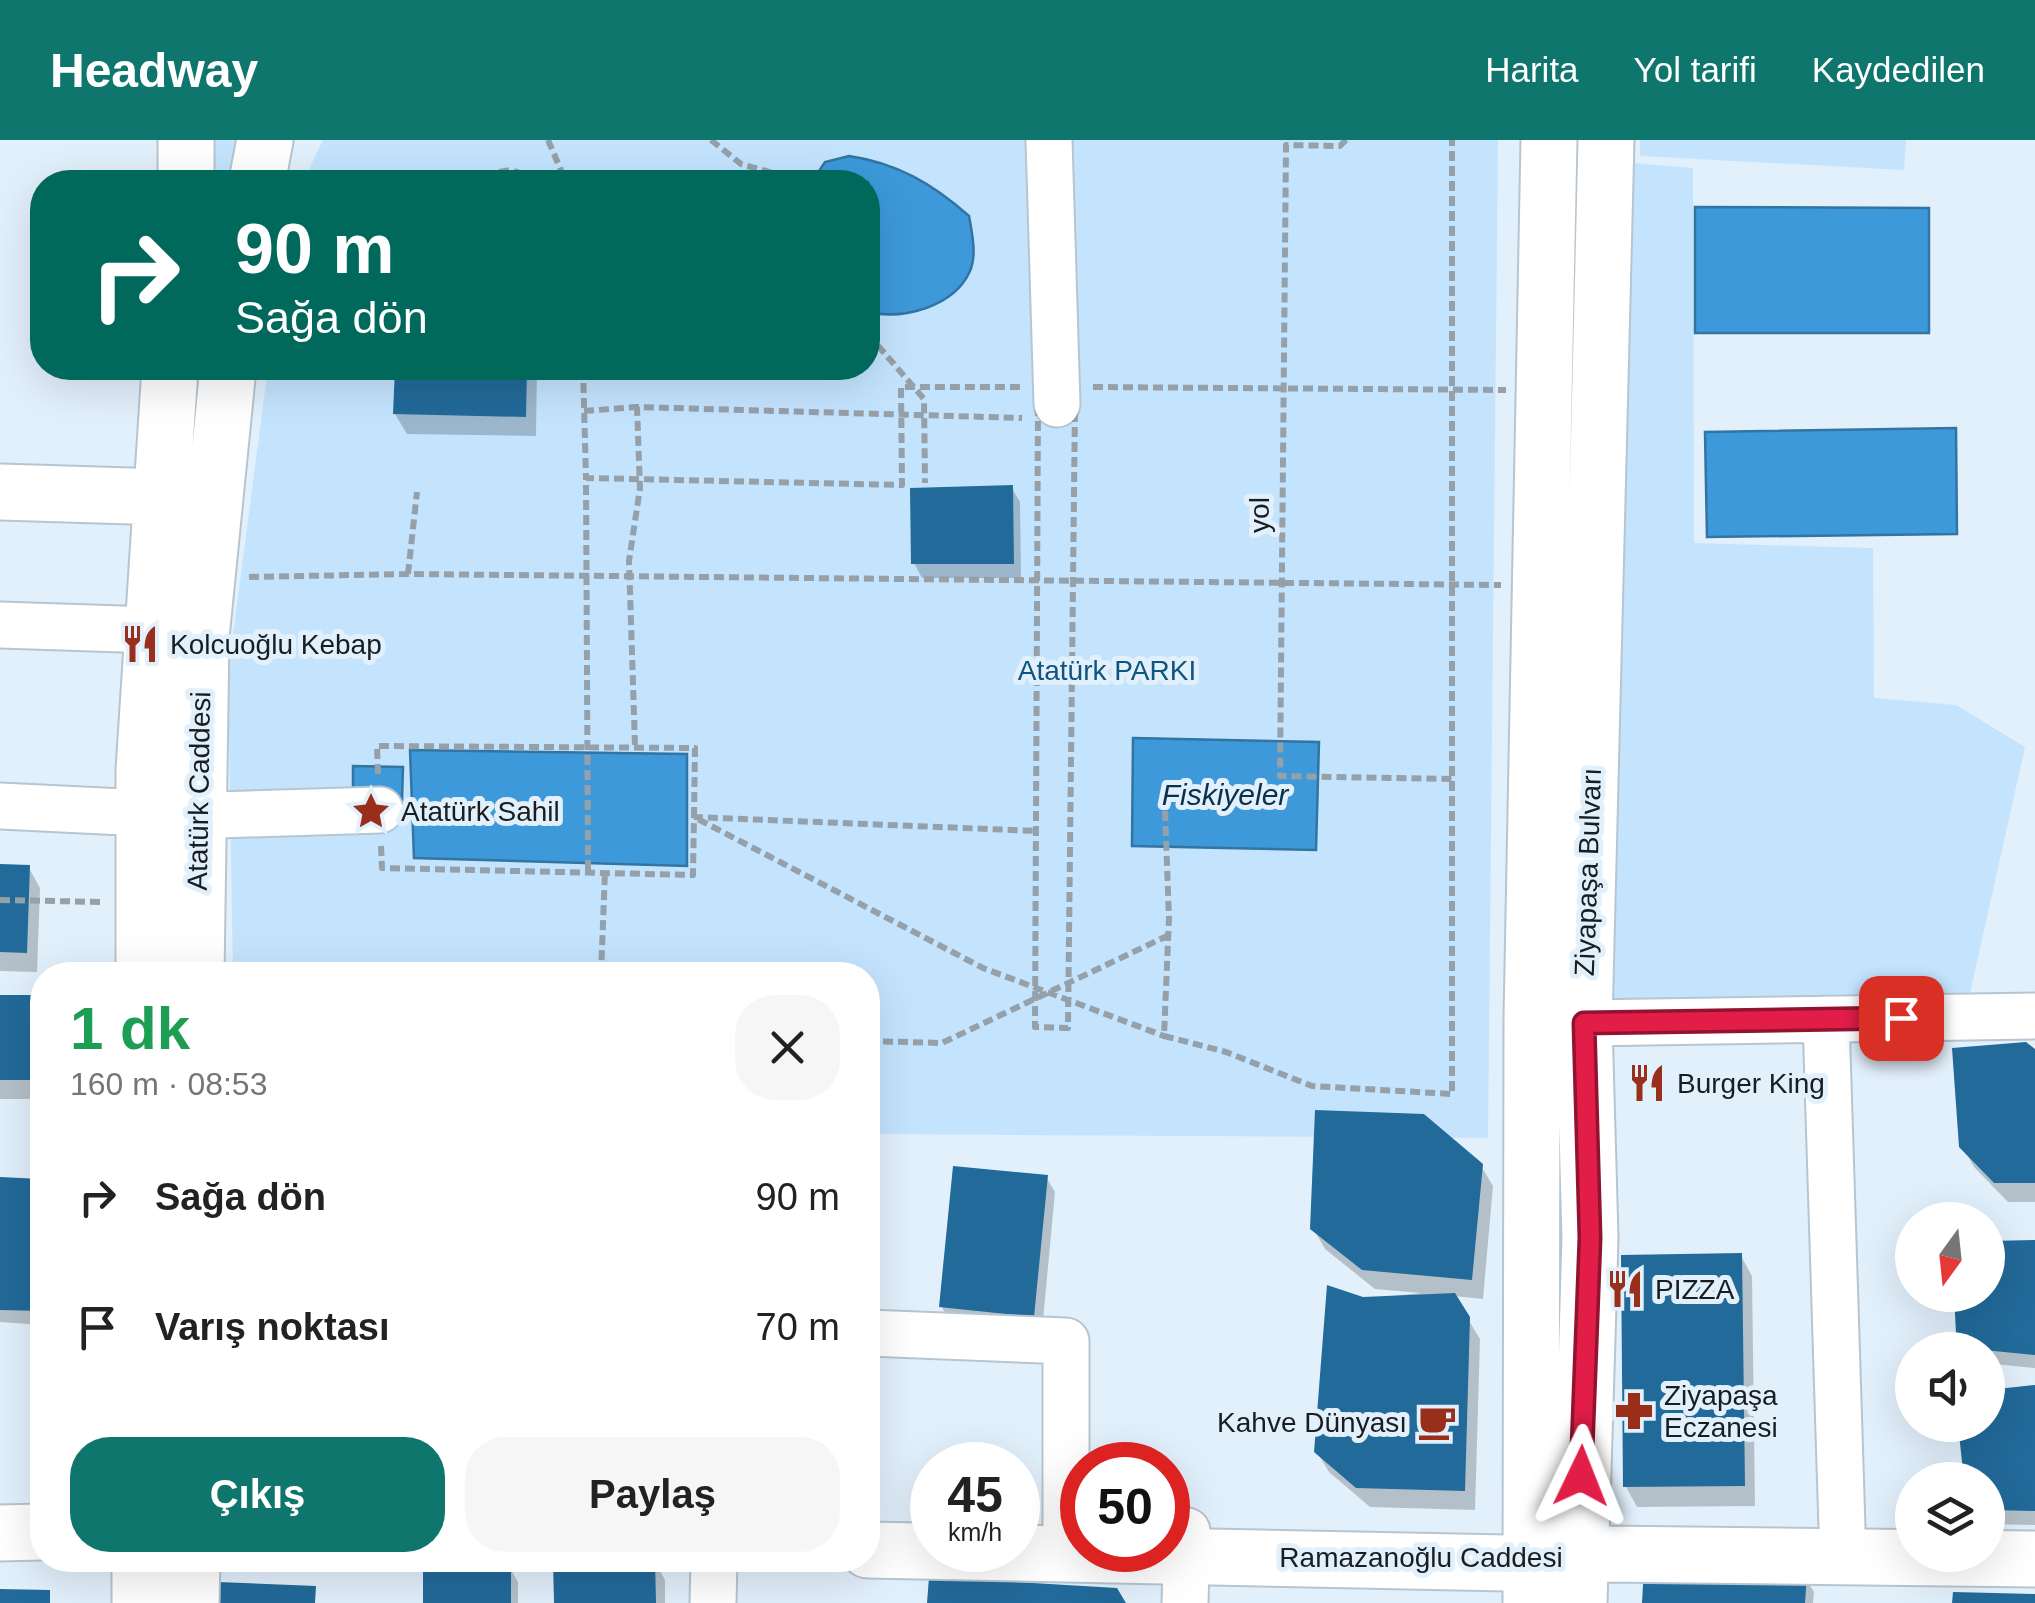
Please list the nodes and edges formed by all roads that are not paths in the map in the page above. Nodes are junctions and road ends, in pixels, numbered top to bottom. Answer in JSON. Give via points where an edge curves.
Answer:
{"nodes":[{"id":1,"x":186,"y":140,"type":"edge"},
{"id":2,"x":265,"y":140,"type":"edge"},
{"id":3,"x":1050,"y":140,"type":"edge"},
{"id":4,"x":1549,"y":140,"type":"edge"},
{"id":5,"x":1606,"y":140,"type":"edge"},
{"id":6,"x":186,"y":170,"type":"edge"},
{"id":7,"x":259,"y":170,"type":"edge"},
{"id":8,"x":169,"y":380,"type":"edge"},
{"id":9,"x":227,"y":380,"type":"edge"},
{"id":10,"x":1051,"y":403,"type":"road end"},
{"id":11,"x":0,"y":492,"type":"edge"},
{"id":12,"x":162,"y":515,"type":"junction"},
{"id":13,"x":0,"y":526,"type":"edge"},
{"id":14,"x":0,"y":625,"type":"edge"},
{"id":15,"x":154,"y":630,"type":"junction"},
{"id":16,"x":0,"y":806,"type":"edge"},
{"id":17,"x":380,"y":810,"type":"dead end"},
{"id":18,"x":144,"y":813,"type":"junction"},
{"id":19,"x":217,"y":816,"type":"dead end"},
{"id":20,"x":144,"y":962,"type":"edge"},
{"id":21,"x":196,"y":962,"type":"edge"},
{"id":22,"x":2035,"y":1016,"type":"edge"},
{"id":23,"x":1826,"y":1019,"type":"junction"},
{"id":24,"x":1584,"y":1023,"type":"junction"},
{"id":25,"x":880,"y":1333,"type":"edge"},
{"id":26,"x":880,"y":1526,"type":"edge"},
{"id":27,"x":910,"y":1527,"type":"edge"},
{"id":28,"x":1842,"y":1528,"type":"junction"},
{"id":29,"x":1895,"y":1529,"type":"edge"},
{"id":30,"x":2005,"y":1530,"type":"edge"},
{"id":31,"x":2035,"y":1530,"type":"edge"},
{"id":32,"x":30,"y":1532,"type":"edge"},
{"id":33,"x":0,"y":1533,"type":"edge"},
{"id":34,"x":1058,"y":1535,"type":"edge"},
{"id":35,"x":880,"y":1549,"type":"edge"},
{"id":36,"x":1190,"y":1555,"type":"edge"},
{"id":37,"x":2035,"y":1559,"type":"edge"},
{"id":38,"x":1556,"y":1564,"type":"edge"},
{"id":39,"x":140,"y":1572,"type":"edge"},
{"id":40,"x":192,"y":1572,"type":"edge"},
{"id":41,"x":714,"y":1572,"type":"edge"},
{"id":42,"x":140,"y":1603,"type":"edge"},
{"id":43,"x":192,"y":1603,"type":"edge"},
{"id":44,"x":713,"y":1603,"type":"edge"}],
"edges":[{"from":1,"to":6,"type":"main road"},
{"from":2,"to":7,"type":"main road"},
{"from":3,"to":10,"type":"street"},
{"from":4,"to":38,"type":"main road","name":"Ziyapaşa Bulvarı","via":[[1532,1018]]},
{"from":5,"to":24,"type":"main road","name":"Ziyapaşa Bulvarı"},
{"from":8,"to":12,"type":"main road","name":"Atatürk Caddesi"},
{"from":9,"to":21,"type":"main road","name":"Atatürk Caddesi","via":[[201,637]]},
{"from":11,"to":12,"type":"main road"},
{"from":12,"to":13,"type":"main road"},
{"from":12,"to":15,"type":"main road","name":"Atatürk Caddesi"},
{"from":14,"to":15,"type":"street"},
{"from":15,"to":18,"type":"main road","name":"Atatürk Caddesi"},
{"from":16,"to":18,"type":"street"},
{"from":17,"to":19,"type":"street"},
{"from":18,"to":20,"type":"main road","name":"Atatürk Caddesi"},
{"from":22,"to":23,"type":"street"},
{"from":23,"to":24,"type":"street"},
{"from":23,"to":28,"type":"street"},
{"from":24,"to":38,"type":"main road","name":"Ziyapaşa Bulvarı","via":[[1590,1238]]},
{"from":25,"to":34,"type":"street","via":[[1066,1341]]},
{"from":26,"to":27,"type":"main road"},
{"from":28,"to":29,"type":"main road","name":"Ramazanoğlu Caddesi"},
{"from":28,"to":38,"type":"main road","name":"Ramazanoğlu Caddesi"},
{"from":30,"to":31,"type":"main road"},
{"from":32,"to":33,"type":"main road"},
{"from":34,"to":35,"type":"main road","name":"Ramazanoğlu Caddesi"},
{"from":36,"to":38,"type":"main road","name":"Ramazanoğlu Caddesi"},
{"from":37,"to":38,"type":"main road","name":"Ramazanoğlu Caddesi"},
{"from":39,"to":42,"type":"main road"},
{"from":40,"to":43,"type":"main road"},
{"from":41,"to":44,"type":"street"}]}
